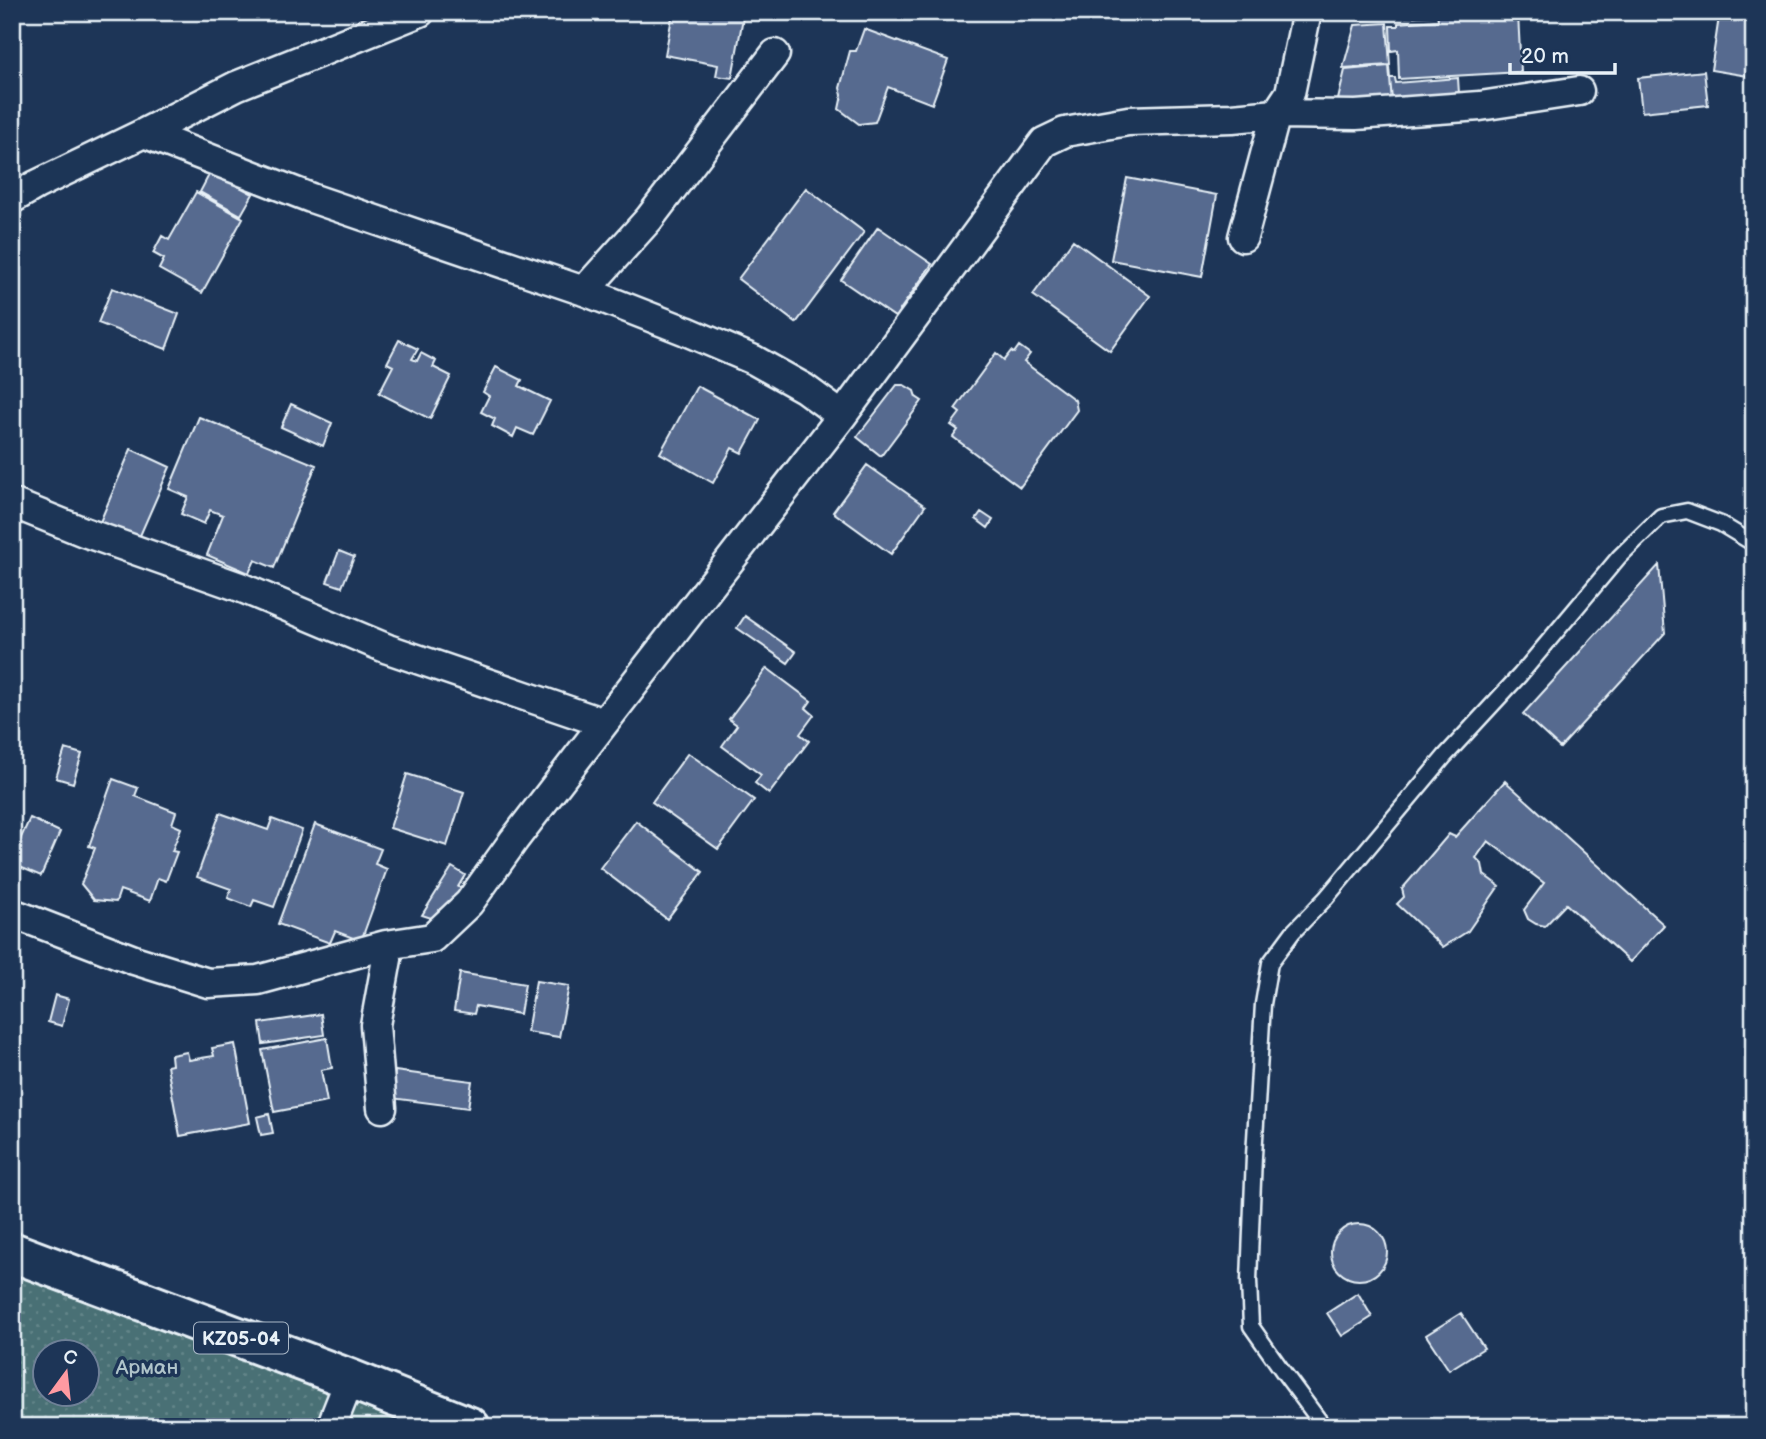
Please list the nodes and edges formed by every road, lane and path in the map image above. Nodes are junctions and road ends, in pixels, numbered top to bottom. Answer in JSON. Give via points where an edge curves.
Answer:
{"nodes":[{"id":1,"x":419,"y":12,"type":"edge"},
{"id":2,"x":1307,"y":12,"type":"edge"},
{"id":3,"x":775,"y":54,"type":"dead end"},
{"id":4,"x":1579,"y":90,"type":"dead end"},
{"id":5,"x":1276,"y":114,"type":"junction"},
{"id":6,"x":144,"y":133,"type":"junction"},
{"id":7,"x":12,"y":199,"type":"edge"},
{"id":8,"x":1243,"y":237,"type":"dead end"},
{"id":9,"x":584,"y":291,"type":"junction"},
{"id":10,"x":842,"y":416,"type":"junction"},
{"id":11,"x":12,"y":503,"type":"edge"},
{"id":12,"x":1754,"y":544,"type":"edge"},
{"id":13,"x":604,"y":723,"type":"junction"},
{"id":14,"x":12,"y":913,"type":"edge"},
{"id":15,"x":386,"y":945,"type":"junction"},
{"id":16,"x":382,"y":1108,"type":"dead end"},
{"id":17,"x":12,"y":1252,"type":"edge"},
{"id":18,"x":350,"y":1379,"type":"junction"},
{"id":19,"x":331,"y":1427,"type":"edge"},
{"id":20,"x":470,"y":1427,"type":"edge"},
{"id":21,"x":1324,"y":1427,"type":"edge"}],
"edges":[{"from":1,"to":6,"type":"street","via":[[236,86]]},
{"from":2,"to":5,"type":"street","via":[[1290,93]]},
{"from":3,"to":9,"type":"street","via":[[649,219]]},
{"from":4,"to":5,"type":"street","via":[[1480,106],[1356,115]]},
{"from":5,"to":8,"type":"street"},
{"from":5,"to":10,"type":"street","via":[[1128,121],[1065,132],[1044,142]]},
{"from":6,"to":7,"type":"street"},
{"from":6,"to":9,"type":"street","via":[[311,198]]},
{"from":9,"to":10,"type":"street","via":[[754,360]]},
{"from":10,"to":13,"type":"street"},
{"from":11,"to":13,"type":"street","via":[[240,587],[388,649]]},
{"from":12,"to":21,"type":"lane","via":[[1687,511],[1661,516],[1619,557],[1270,963],[1263,1004],[1254,1156],[1251,1326]]},
{"from":13,"to":15,"type":"street","via":[[469,903],[432,938]]},
{"from":14,"to":15,"type":"street","via":[[208,983],[258,980]]},
{"from":15,"to":16,"type":"street","via":[[375,1025]]},
{"from":17,"to":18,"type":"main road","number":"KZ05-04"},
{"from":18,"to":19,"type":"street"},
{"from":18,"to":20,"type":"main road","number":"KZ05-04"}]}
